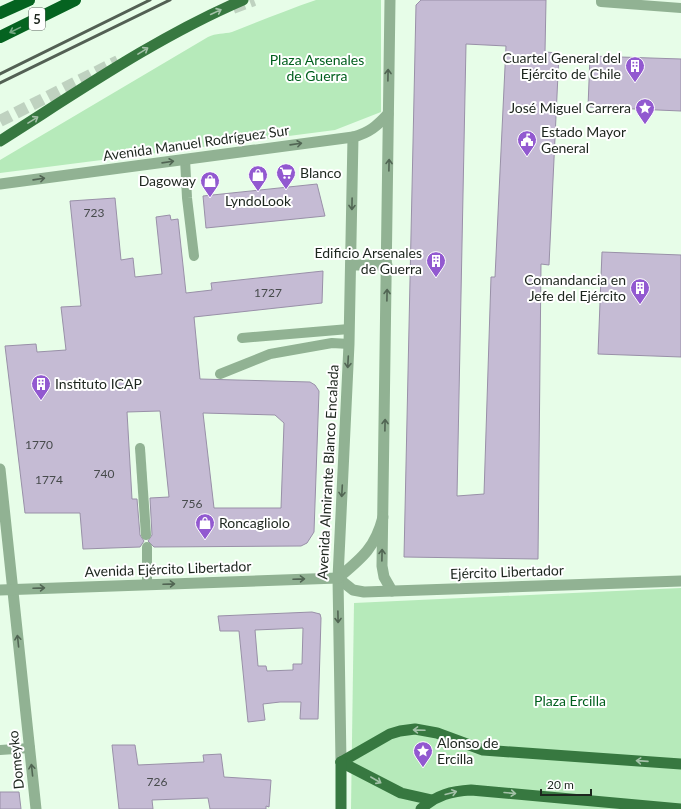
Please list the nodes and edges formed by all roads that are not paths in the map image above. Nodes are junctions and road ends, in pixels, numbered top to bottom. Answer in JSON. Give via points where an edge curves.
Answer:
{"nodes":[{"id":1,"x":29,"y":0,"type":"edge"},
{"id":2,"x":75,"y":0,"type":"edge"},
{"id":3,"x":242,"y":0,"type":"tunnel mouth"},
{"id":4,"x":390,"y":0,"type":"edge"},
{"id":5,"x":601,"y":1,"type":"edge"},
{"id":6,"x":681,"y":8,"type":"edge"},
{"id":7,"x":0,"y":13,"type":"edge"},
{"id":8,"x":0,"y":37,"type":"edge"},
{"id":9,"x":388,"y":114,"type":"junction"},
{"id":10,"x":353,"y":137,"type":"junction"},
{"id":11,"x":0,"y":141,"type":"edge"},
{"id":12,"x":185,"y":159,"type":"junction"},
{"id":13,"x":0,"y":184,"type":"edge"},
{"id":14,"x":194,"y":256,"type":"dead end"},
{"id":15,"x":351,"y":265,"type":"junction"},
{"id":16,"x":387,"y":266,"type":"junction"},
{"id":17,"x":350,"y":329,"type":"junction"},
{"id":18,"x":242,"y":338,"type":"dead end"},
{"id":19,"x":349,"y":344,"type":"junction"},
{"id":20,"x":220,"y":374,"type":"dead end"},
{"id":21,"x":140,"y":448,"type":"dead end"},
{"id":22,"x":0,"y":469,"type":"edge"},
{"id":23,"x":383,"y":517,"type":"junction"},
{"id":24,"x":146,"y":535,"type":"dead end"},
{"id":25,"x":147,"y":547,"type":"dead end"},
{"id":26,"x":338,"y":578,"type":"junction"},
{"id":27,"x":681,"y":581,"type":"edge"},
{"id":28,"x":147,"y":584,"type":"junction"},
{"id":29,"x":13,"y":589,"type":"junction"},
{"id":30,"x":0,"y":590,"type":"edge"},
{"id":31,"x":392,"y":591,"type":"junction"},
{"id":32,"x":30,"y":748,"type":"junction"},
{"id":33,"x":0,"y":750,"type":"edge"},
{"id":34,"x":341,"y":762,"type":"junction"},
{"id":35,"x":681,"y":764,"type":"edge"},
{"id":36,"x":432,"y":800,"type":"junction"},
{"id":37,"x":36,"y":809,"type":"edge"},
{"id":38,"x":341,"y":809,"type":"edge"},
{"id":39,"x":421,"y":809,"type":"edge"},
{"id":40,"x":681,"y":809,"type":"edge"}],
"edges":[{"from":1,"to":7,"type":"highway"},
{"from":2,"to":8,"type":"highway","number":"5","one_way":true},
{"from":11,"to":3,"type":"main road","one_way":true,"via":[[189,24]]},
{"from":9,"to":4,"type":"street","one_way":true},
{"from":5,"to":6,"type":"lane"},
{"from":9,"to":10,"type":"street","name":"Avenida Manuel Rodríguez Sur","via":[[376,128]]},
{"from":16,"to":9,"type":"street","one_way":true},
{"from":12,"to":10,"type":"street","name":"Avenida Manuel Rodríguez Sur","one_way":true},
{"from":10,"to":15,"type":"street","name":"Avenida Almirante Blanco Encalada","one_way":true},
{"from":13,"to":12,"type":"street","name":"Avenida Manuel Rodríguez Sur","one_way":true},
{"from":12,"to":14,"type":"lane"},
{"from":15,"to":16,"type":"street"},
{"from":15,"to":17,"type":"street","name":"Avenida Almirante Blanco Encalada"},
{"from":23,"to":16,"type":"street","one_way":true},
{"from":17,"to":18,"type":"lane"},
{"from":17,"to":19,"type":"street","name":"Avenida Almirante Blanco Encalada"},
{"from":19,"to":20,"type":"lane","via":[[332,343],[270,354]]},
{"from":19,"to":26,"type":"street","name":"Avenida Almirante Blanco Encalada","one_way":true},
{"from":21,"to":24,"type":"lane"},
{"from":22,"to":29,"type":"street","name":"Domeyko"},
{"from":23,"to":26,"type":"street","via":[[379,533],[364,556]]},
{"from":31,"to":23,"type":"street","one_way":true,"via":[[384,577],[382,566]]},
{"from":25,"to":28,"type":"lane"},
{"from":28,"to":26,"type":"street","name":"Avenida Ejército Libertador","one_way":true},
{"from":26,"to":31,"type":"street","name":"Ejército Libertador","via":[[353,590]]},
{"from":26,"to":34,"type":"street","name":"Avenida Almirante Blanco Encalada","one_way":true},
{"from":27,"to":31,"type":"street","name":"Ejército Libertador"},
{"from":29,"to":28,"type":"street","name":"Avenida Ejército Libertador","one_way":true},
{"from":29,"to":30,"type":"street","name":"Avenida Ejército Libertador"},
{"from":32,"to":29,"type":"street","name":"Domeyko","one_way":true},
{"from":32,"to":33,"type":"lane"},
{"from":37,"to":32,"type":"street","name":"Domeyko","one_way":true},
{"from":35,"to":34,"type":"main road","one_way":true,"via":[[488,751],[437,733],[415,729],[390,734]]},
{"from":34,"to":36,"type":"main road","one_way":true,"via":[[401,793]]},
{"from":34,"to":38,"type":"main road","name":"Avenida Almirante Blanco Encalada"},
{"from":36,"to":39,"type":"main road"},
{"from":36,"to":40,"type":"main road","one_way":true,"via":[[449,793],[472,790]]}]}
